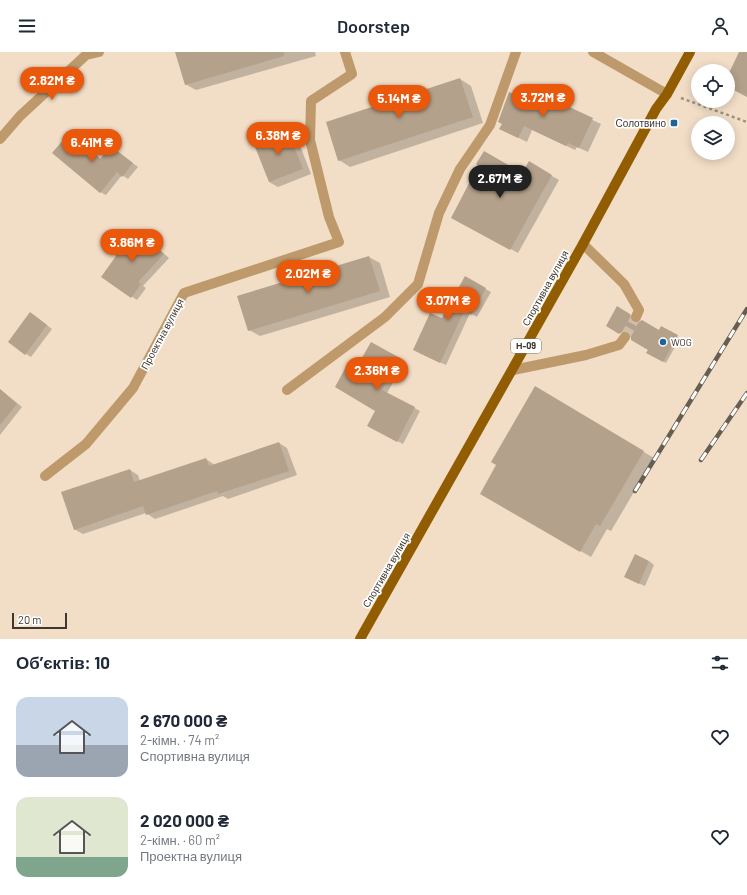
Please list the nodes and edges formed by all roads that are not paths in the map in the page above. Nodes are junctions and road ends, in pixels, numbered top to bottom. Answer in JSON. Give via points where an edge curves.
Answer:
{"nodes":[{"id":1,"x":99,"y":52,"type":"edge"},
{"id":2,"x":346,"y":52,"type":"edge"},
{"id":3,"x":516,"y":52,"type":"edge"},
{"id":4,"x":593,"y":52,"type":"edge"},
{"id":5,"x":690,"y":52,"type":"edge"},
{"id":6,"x":667,"y":94,"type":"junction"},
{"id":7,"x":0,"y":139,"type":"edge"},
{"id":8,"x":584,"y":244,"type":"junction"},
{"id":9,"x":636,"y":317,"type":"tunnel mouth"},
{"id":10,"x":625,"y":337,"type":"tunnel mouth"},
{"id":11,"x":513,"y":370,"type":"junction"},
{"id":12,"x":287,"y":390,"type":"dead end"},
{"id":13,"x":46,"y":476,"type":"dead end"},
{"id":14,"x":360,"y":639,"type":"edge"}],
"edges":[{"from":1,"to":7,"type":"street","via":[[86,55],[20,116]]},
{"from":2,"to":13,"type":"street","name":"Проектна вулиця","via":[[352,74],[311,101],[310,140],[339,242],[184,294],[133,388],[86,444]]},
{"from":3,"to":12,"type":"street","via":[[490,125],[460,169],[439,213],[418,284],[385,317]]},
{"from":4,"to":6,"type":"street"},
{"from":5,"to":6,"type":"main road","name":"Спортивна вулиця","number":"Н-09"},
{"from":6,"to":8,"type":"main road","name":"Спортивна вулиця","number":"Н-09","via":[[656,108]]},
{"from":8,"to":9,"type":"street","via":[[624,284],[639,310]]},
{"from":8,"to":11,"type":"main road","name":"Спортивна вулиця","number":"Н-09"},
{"from":10,"to":11,"type":"street","via":[[619,345],[586,355]]},
{"from":11,"to":14,"type":"main road","name":"Спортивна вулиця","number":"Н-09"}]}
